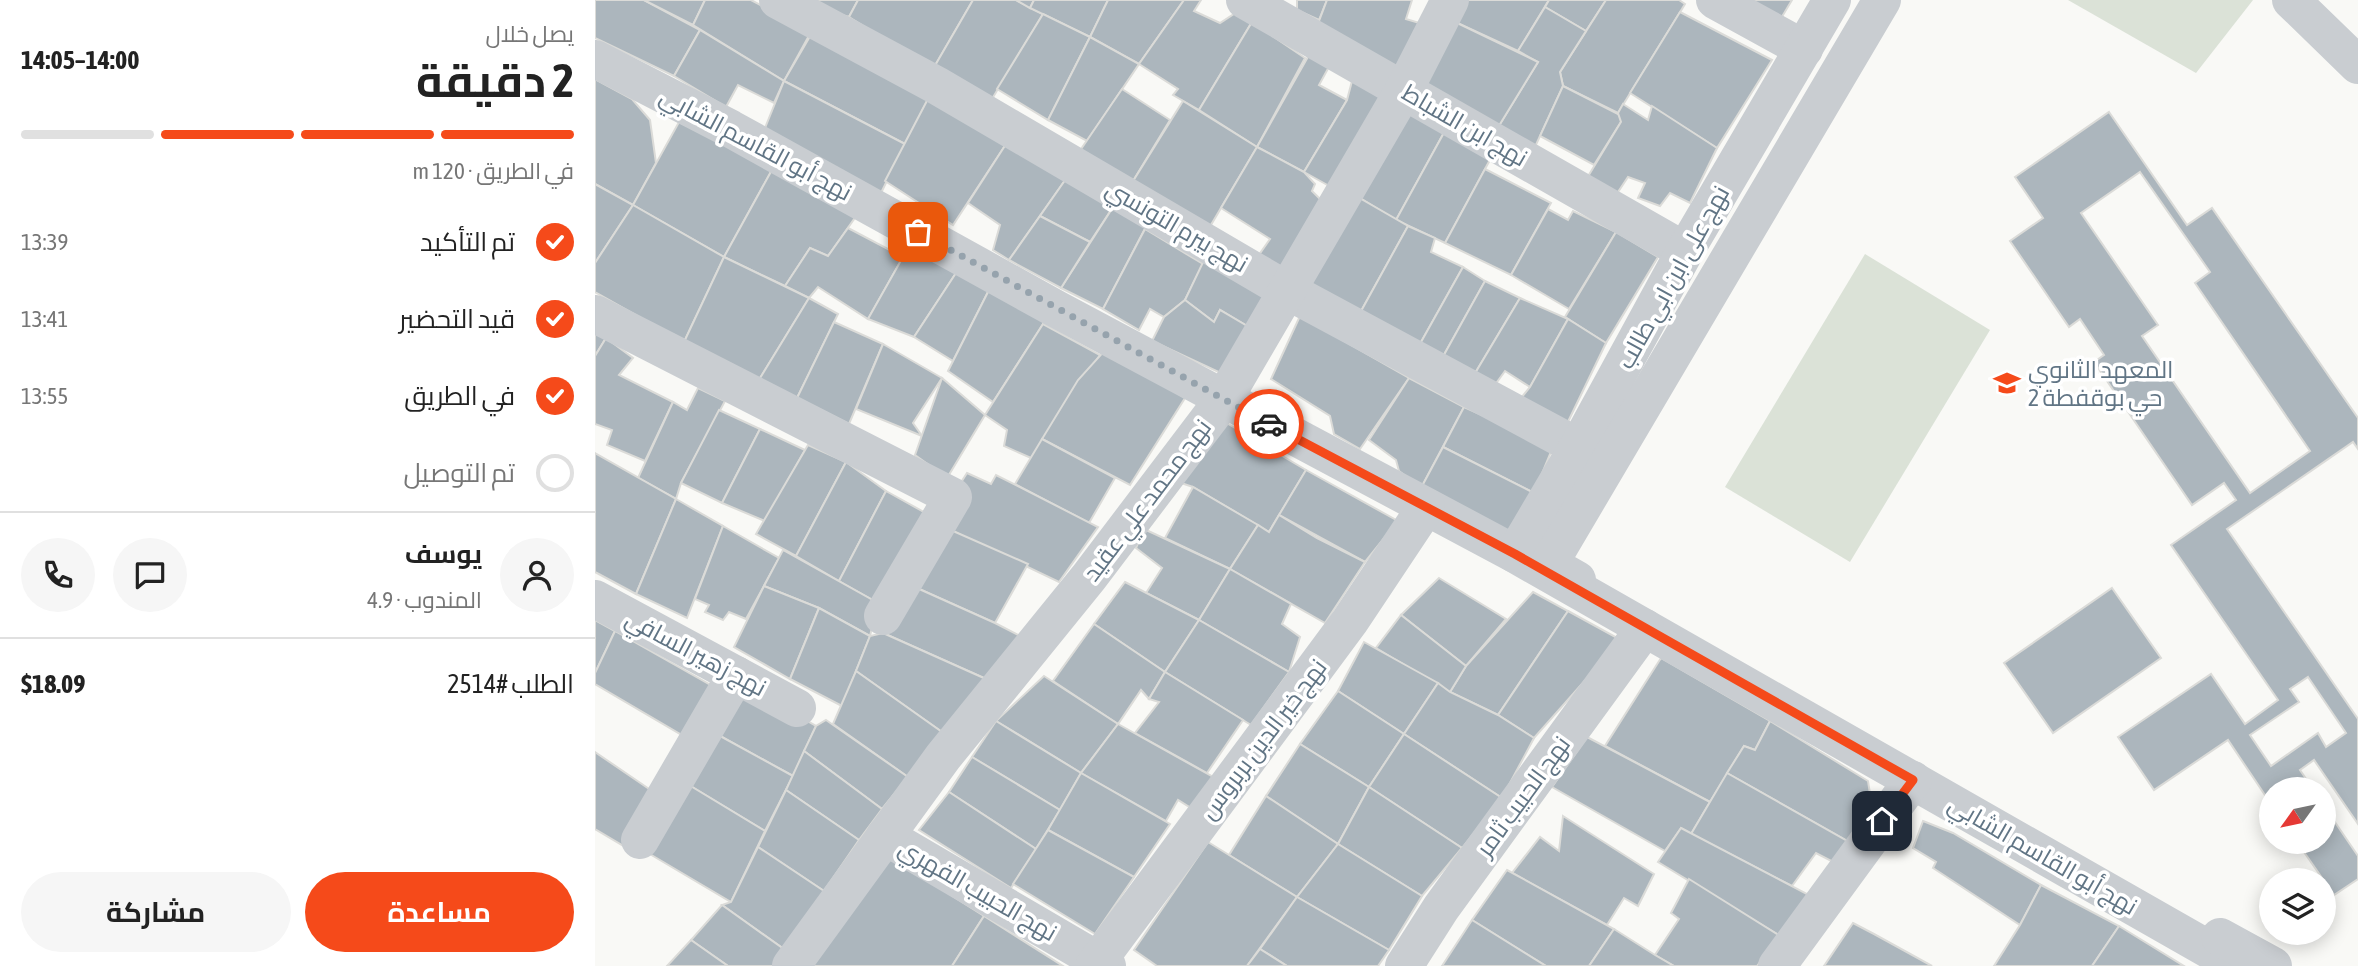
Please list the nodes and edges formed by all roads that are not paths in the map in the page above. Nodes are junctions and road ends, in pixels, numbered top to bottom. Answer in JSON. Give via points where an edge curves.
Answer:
{"nodes":[{"id":1,"x":778,"y":0,"type":"edge"},
{"id":2,"x":1245,"y":0,"type":"edge"},
{"id":3,"x":1450,"y":0,"type":"edge"},
{"id":4,"x":1715,"y":0,"type":"edge"},
{"id":5,"x":1832,"y":0,"type":"edge"},
{"id":6,"x":1882,"y":0,"type":"edge"},
{"id":7,"x":2291,"y":0,"type":"edge"},
{"id":8,"x":1804,"y":49,"type":"junction"},
{"id":9,"x":595,"y":58,"type":"edge"},
{"id":10,"x":2358,"y":65,"type":"edge"},
{"id":11,"x":1404,"y":90,"type":"junction"},
{"id":12,"x":1685,"y":251,"type":"junction"},
{"id":13,"x":1288,"y":291,"type":"junction"},
{"id":14,"x":595,"y":314,"type":"edge"},
{"id":15,"x":1224,"y":400,"type":"junction"},
{"id":16,"x":1578,"y":447,"type":"junction"},
{"id":17,"x":1426,"y":507,"type":"junction"},
{"id":18,"x":1515,"y":554,"type":"junction"},
{"id":19,"x":595,"y":599,"type":"edge"},
{"id":20,"x":883,"y":616,"type":"dead end"},
{"id":21,"x":1645,"y":628,"type":"junction"},
{"id":22,"x":736,"y":675,"type":"junction"},
{"id":23,"x":797,"y":708,"type":"dead end"},
{"id":24,"x":1913,"y":780,"type":"junction"},
{"id":25,"x":885,"y":836,"type":"junction"},
{"id":26,"x":640,"y":841,"type":"dead end"},
{"id":27,"x":1100,"y":964,"type":"edge"},
{"id":28,"x":791,"y":966,"type":"edge"},
{"id":29,"x":1404,"y":966,"type":"edge"},
{"id":30,"x":1777,"y":966,"type":"edge"},
{"id":31,"x":2238,"y":966,"type":"edge"},
{"id":32,"x":2273,"y":966,"type":"edge"}],
"edges":[{"from":1,"to":13,"type":"street","name":"نهج بيرم التونسي","via":[[936,85]]},
{"from":2,"to":11,"type":"street","name":"نهج ابن الشباط"},
{"from":3,"to":11,"type":"street","name":"نهج محمد علي عقيد"},
{"from":4,"to":8,"type":"street"},
{"from":5,"to":8,"type":"street","name":"نهج على ابن ابي طالب"},
{"from":6,"to":32,"type":"street","via":[[1549,564]]},
{"from":7,"to":10,"type":"street"},
{"from":8,"to":12,"type":"street","name":"نهج على ابن ابي طالب"},
{"from":9,"to":15,"type":"street","name":"نهج أبو القاسم الشابي"},
{"from":11,"to":12,"type":"street","name":"نهج ابن الشباط"},
{"from":11,"to":13,"type":"street","name":"نهج محمد علي عقيد"},
{"from":12,"to":16,"type":"street","name":"نهج على ابن ابي طالب"},
{"from":13,"to":15,"type":"street","name":"نهج محمد علي عقيد"},
{"from":13,"to":16,"type":"street","name":"نهج بيرم التونسي"},
{"from":14,"to":20,"type":"street","via":[[953,497]]},
{"from":15,"to":17,"type":"street","name":"نهج أبو القاسم الشابي"},
{"from":15,"to":25,"type":"street","name":"نهج محمد علي عقيد"},
{"from":16,"to":18,"type":"street","name":"نهج على ابن ابي طالب"},
{"from":17,"to":18,"type":"street","name":"نهج أبو القاسم الشابي"},
{"from":17,"to":27,"type":"street","name":"نهج خير الدين بربروس","via":[[1350,621]]},
{"from":18,"to":21,"type":"street","name":"نهج أبو القاسم الشابي"},
{"from":19,"to":22,"type":"street","name":"نهج زهير السافي"},
{"from":21,"to":24,"type":"street","name":"نهج أبو القاسم الشابي"},
{"from":21,"to":29,"type":"street","name":"نهج الحبيب ثامر","via":[[1441,908]]},
{"from":22,"to":23,"type":"street","name":"نهج زهير السافي"},
{"from":22,"to":26,"type":"street"},
{"from":24,"to":30,"type":"street"},
{"from":24,"to":31,"type":"street","name":"نهج أبو القاسم الشابي"},
{"from":25,"to":27,"type":"street","name":"نهج الحبيب الفهري"},
{"from":25,"to":28,"type":"street","name":"نهج محمد علي عقيد"}]}
